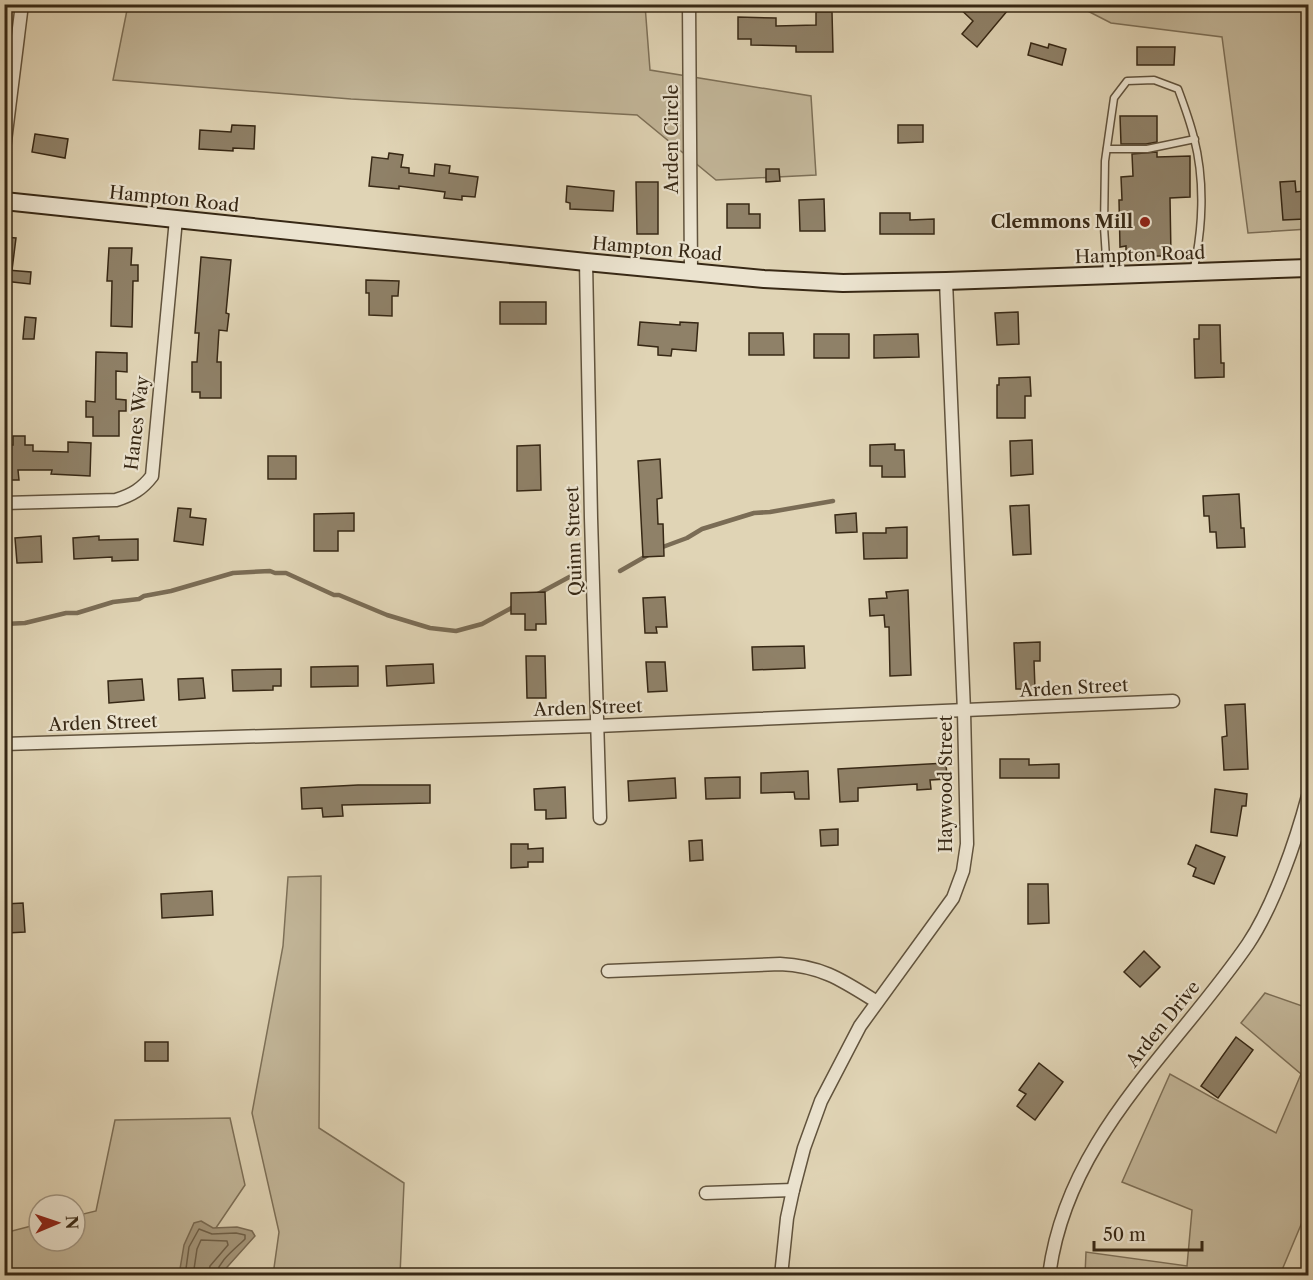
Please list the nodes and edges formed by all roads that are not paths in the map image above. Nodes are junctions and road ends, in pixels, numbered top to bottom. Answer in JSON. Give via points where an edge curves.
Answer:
{"nodes":[{"id":1,"x":22,"y":4,"type":"edge"},
{"id":2,"x":689,"y":4,"type":"edge"},
{"id":3,"x":1195,"y":139,"type":"junction"},
{"id":4,"x":4,"y":149,"type":"edge"},
{"id":5,"x":1107,"y":149,"type":"junction"},
{"id":6,"x":4,"y":201,"type":"edge"},
{"id":7,"x":176,"y":219,"type":"junction"},
{"id":8,"x":586,"y":262,"type":"junction"},
{"id":9,"x":1308,"y":268,"type":"edge"},
{"id":10,"x":691,"y":272,"type":"junction"},
{"id":11,"x":1193,"y":272,"type":"junction"},
{"id":12,"x":1107,"y":276,"type":"junction"},
{"id":13,"x":946,"y":281,"type":"junction"},
{"id":14,"x":4,"y":503,"type":"edge"},
{"id":15,"x":1173,"y":701,"type":"dead end"},
{"id":16,"x":964,"y":711,"type":"junction"},
{"id":17,"x":597,"y":726,"type":"junction"},
{"id":18,"x":4,"y":744,"type":"edge"},
{"id":19,"x":1308,"y":796,"type":"edge"},
{"id":20,"x":600,"y":818,"type":"dead end"},
{"id":21,"x":608,"y":971,"type":"dead end"},
{"id":22,"x":877,"y":1002,"type":"junction"},
{"id":23,"x":793,"y":1190,"type":"junction"},
{"id":24,"x":706,"y":1193,"type":"dead end"},
{"id":25,"x":781,"y":1275,"type":"edge"},
{"id":26,"x":1049,"y":1275,"type":"edge"}],
"edges":[{"from":1,"to":4,"type":"street"},
{"from":2,"to":10,"type":"street","name":"Arden Circle"},
{"from":3,"to":5,"type":"lane","via":[[1147,149]]},
{"from":3,"to":5,"type":"lane","via":[[1178,89],[1154,80],[1127,81],[1114,98]]},
{"from":3,"to":11,"type":"lane","via":[[1200,180],[1200,243]]},
{"from":5,"to":12,"type":"lane"},
{"from":6,"to":7,"type":"main road","name":"Hampton Road"},
{"from":7,"to":8,"type":"main road","name":"Hampton Road"},
{"from":7,"to":14,"type":"street","name":"Hanes Way","via":[[152,476],[143,488],[117,500]]},
{"from":8,"to":10,"type":"main road","name":"Hampton Road"},
{"from":8,"to":17,"type":"street","name":"Quinn Street"},
{"from":9,"to":11,"type":"main road","name":"Hampton Road"},
{"from":10,"to":13,"type":"main road","name":"Hampton Road","via":[[843,283]]},
{"from":11,"to":12,"type":"main road","name":"Hampton Road"},
{"from":12,"to":13,"type":"main road","name":"Hampton Road"},
{"from":13,"to":16,"type":"street","name":"Haywood Street"},
{"from":15,"to":16,"type":"street","name":"Arden Street"},
{"from":16,"to":17,"type":"street","name":"Arden Street"},
{"from":16,"to":22,"type":"street","name":"Haywood Street","via":[[967,844],[963,871],[953,898]]},
{"from":17,"to":18,"type":"street","name":"Arden Street"},
{"from":17,"to":20,"type":"street","name":"Quinn Street"},
{"from":19,"to":26,"type":"street","name":"Arden Drive","via":[[1286,864],[1249,941],[1144,1076],[1086,1163],[1057,1231]]},
{"from":21,"to":22,"type":"street","via":[[803,965],[842,979]]},
{"from":22,"to":23,"type":"street","name":"Haywood Street","via":[[821,1101]]},
{"from":23,"to":24,"type":"street"},
{"from":23,"to":25,"type":"street","name":"Haywood Street"}]}
